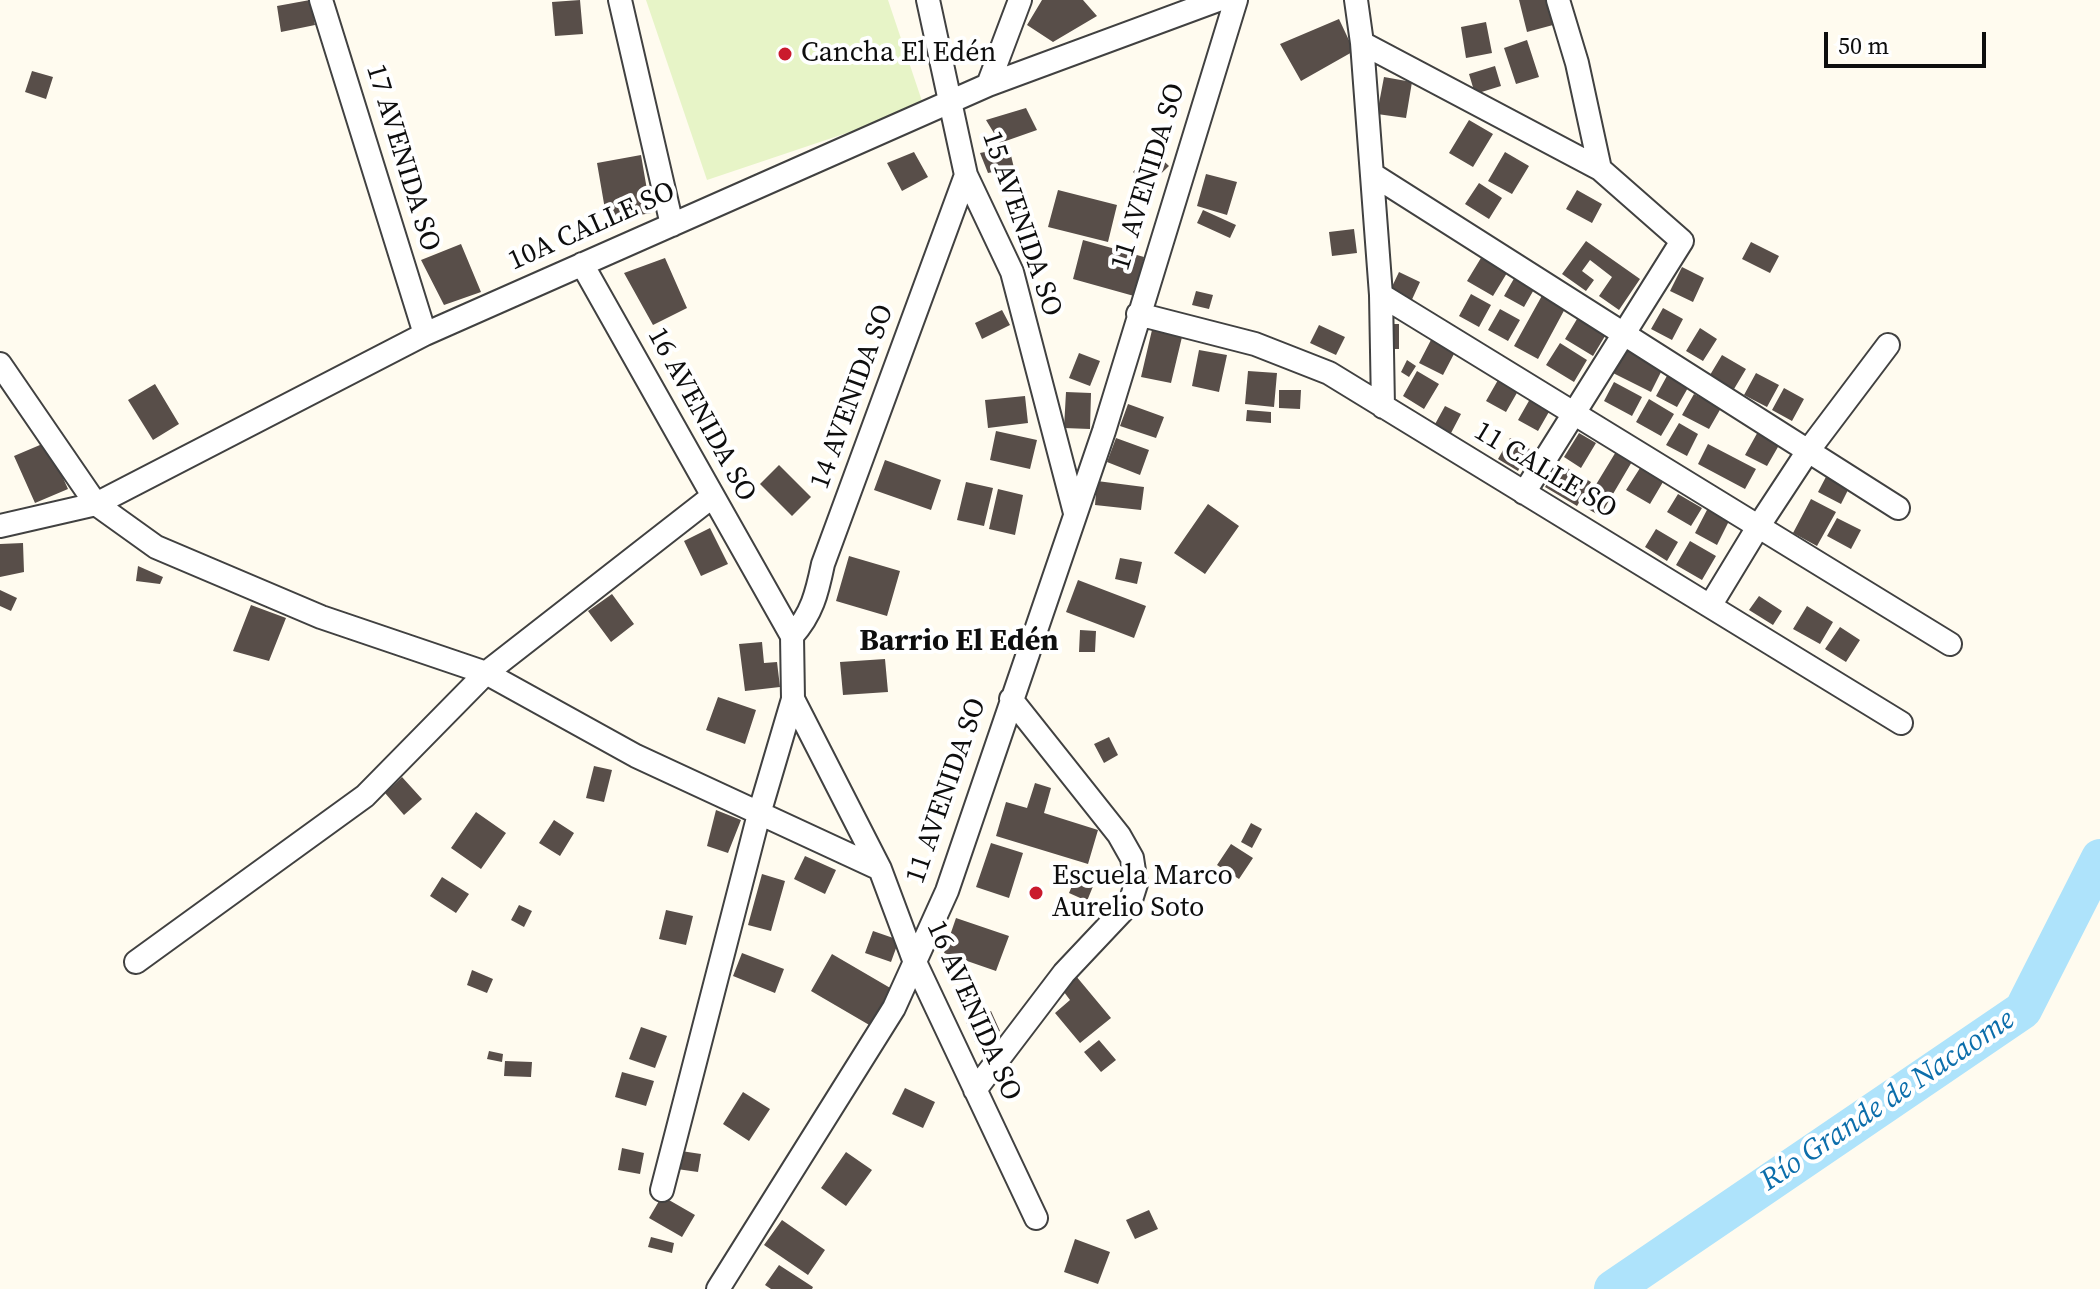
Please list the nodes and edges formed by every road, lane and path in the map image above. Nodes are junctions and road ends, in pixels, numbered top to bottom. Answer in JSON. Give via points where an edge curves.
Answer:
{"nodes":[{"id":1,"x":321,"y":0,"type":"edge"},
{"id":2,"x":620,"y":0,"type":"edge"},
{"id":3,"x":928,"y":0,"type":"edge"},
{"id":4,"x":1020,"y":0,"type":"edge"},
{"id":5,"x":1218,"y":0,"type":"edge"},
{"id":6,"x":1236,"y":0,"type":"edge"},
{"id":7,"x":1356,"y":0,"type":"edge"},
{"id":8,"x":1558,"y":0,"type":"edge"},
{"id":9,"x":1362,"y":43,"type":"junction"},
{"id":10,"x":988,"y":85,"type":"junction"},
{"id":11,"x":950,"y":102,"type":"junction"},
{"id":12,"x":1600,"y":169,"type":"junction"},
{"id":13,"x":1372,"y":174,"type":"junction"},
{"id":14,"x":966,"y":175,"type":"junction"},
{"id":15,"x":672,"y":225,"type":"junction"},
{"id":16,"x":582,"y":264,"type":"junction"},
{"id":17,"x":1381,"y":295,"type":"junction"},
{"id":18,"x":1138,"y":314,"type":"junction"},
{"id":19,"x":425,"y":334,"type":"junction"},
{"id":20,"x":1624,"y":334,"type":"junction"},
{"id":21,"x":1888,"y":345,"type":"dead end"},
{"id":22,"x":0,"y":364,"type":"edge"},
{"id":23,"x":1383,"y":407,"type":"junction"},
{"id":24,"x":1575,"y":414,"type":"junction"},
{"id":25,"x":1808,"y":451,"type":"junction"},
{"id":26,"x":1524,"y":493,"type":"junction"},
{"id":27,"x":713,"y":496,"type":"junction"},
{"id":28,"x":96,"y":504,"type":"junction"},
{"id":29,"x":1898,"y":508,"type":"dead end"},
{"id":30,"x":1075,"y":513,"type":"junction"},
{"id":31,"x":0,"y":526,"type":"edge"},
{"id":32,"x":1758,"y":527,"type":"junction"},
{"id":33,"x":1710,"y":606,"type":"junction"},
{"id":34,"x":792,"y":636,"type":"junction"},
{"id":35,"x":1950,"y":644,"type":"dead end"},
{"id":36,"x":486,"y":673,"type":"junction"},
{"id":37,"x":793,"y":699,"type":"junction"},
{"id":38,"x":1011,"y":699,"type":"junction"},
{"id":39,"x":1901,"y":723,"type":"dead end"},
{"id":40,"x":759,"y":814,"type":"junction"},
{"id":41,"x":880,"y":869,"type":"junction"},
{"id":42,"x":914,"y":960,"type":"junction"},
{"id":43,"x":136,"y":962,"type":"dead end"},
{"id":44,"x":975,"y":1090,"type":"junction"},
{"id":45,"x":662,"y":1190,"type":"dead end"},
{"id":46,"x":1036,"y":1218,"type":"dead end"},
{"id":47,"x":718,"y":1289,"type":"edge"}],
"edges":[{"from":1,"to":19,"type":"street","name":"17 AVENIDA SO"},
{"from":2,"to":15,"type":"street"},
{"from":3,"to":11,"type":"street","name":"15 AVENIDA SO"},
{"from":4,"to":10,"type":"street"},
{"from":5,"to":10,"type":"street","name":"10A CALLE SO"},
{"from":6,"to":18,"type":"street","name":"11 AVENIDA SO"},
{"from":7,"to":9,"type":"street"},
{"from":8,"to":12,"type":"street"},
{"from":9,"to":12,"type":"street"},
{"from":9,"to":13,"type":"street"},
{"from":10,"to":11,"type":"street","name":"10A CALLE SO"},
{"from":11,"to":14,"type":"street","name":"15 AVENIDA SO"},
{"from":11,"to":15,"type":"street","name":"10A CALLE SO"},
{"from":12,"to":20,"type":"street","via":[[1682,241]]},
{"from":13,"to":17,"type":"street"},
{"from":13,"to":20,"type":"street"},
{"from":14,"to":30,"type":"street","name":"15 AVENIDA SO","via":[[1012,272]]},
{"from":14,"to":34,"type":"street","name":"14 AVENIDA SO","via":[[823,564],[816,599]]},
{"from":15,"to":16,"type":"street","name":"10A CALLE SO"},
{"from":16,"to":19,"type":"street","name":"10A CALLE SO"},
{"from":16,"to":27,"type":"street","name":"16 AVENIDA SO"},
{"from":17,"to":23,"type":"street"},
{"from":17,"to":24,"type":"street"},
{"from":18,"to":23,"type":"street","name":"11 CALLE SO","via":[[1255,344],[1329,373]]},
{"from":18,"to":30,"type":"street","name":"11 AVENIDA SO"},
{"from":19,"to":28,"type":"street","name":"10A CALLE SO"},
{"from":20,"to":24,"type":"street"},
{"from":20,"to":25,"type":"street"},
{"from":21,"to":25,"type":"street"},
{"from":22,"to":28,"type":"street"},
{"from":23,"to":26,"type":"street","name":"11 CALLE SO"},
{"from":24,"to":26,"type":"street"},
{"from":24,"to":32,"type":"street"},
{"from":25,"to":29,"type":"street"},
{"from":25,"to":32,"type":"street"},
{"from":26,"to":33,"type":"street","name":"11 CALLE SO"},
{"from":27,"to":34,"type":"street","name":"16 AVENIDA SO"},
{"from":27,"to":36,"type":"street"},
{"from":28,"to":31,"type":"street","name":"10A CALLE SO"},
{"from":28,"to":36,"type":"street","via":[[156,547],[321,617]]},
{"from":30,"to":38,"type":"street","name":"11 AVENIDA SO"},
{"from":32,"to":33,"type":"street"},
{"from":32,"to":35,"type":"street"},
{"from":33,"to":39,"type":"street","name":"11 CALLE SO"},
{"from":34,"to":37,"type":"street"},
{"from":36,"to":40,"type":"street","via":[[636,756]]},
{"from":36,"to":43,"type":"street","via":[[365,796]]},
{"from":37,"to":40,"type":"street"},
{"from":37,"to":41,"type":"street","name":"16 AVENIDA SO"},
{"from":38,"to":42,"type":"street","name":"11 AVENIDA SO","via":[[947,891]]},
{"from":38,"to":44,"type":"street","via":[[1119,835],[1132,858],[1136,884],[1130,903],[1064,973]]},
{"from":40,"to":41,"type":"street"},
{"from":40,"to":45,"type":"street"},
{"from":41,"to":42,"type":"street","name":"16 AVENIDA SO"},
{"from":42,"to":44,"type":"street","name":"16 AVENIDA SO"},
{"from":42,"to":47,"type":"street","name":"11 AVENIDA SO","via":[[894,1008]]},
{"from":44,"to":46,"type":"street","name":"16 AVENIDA SO"}]}
